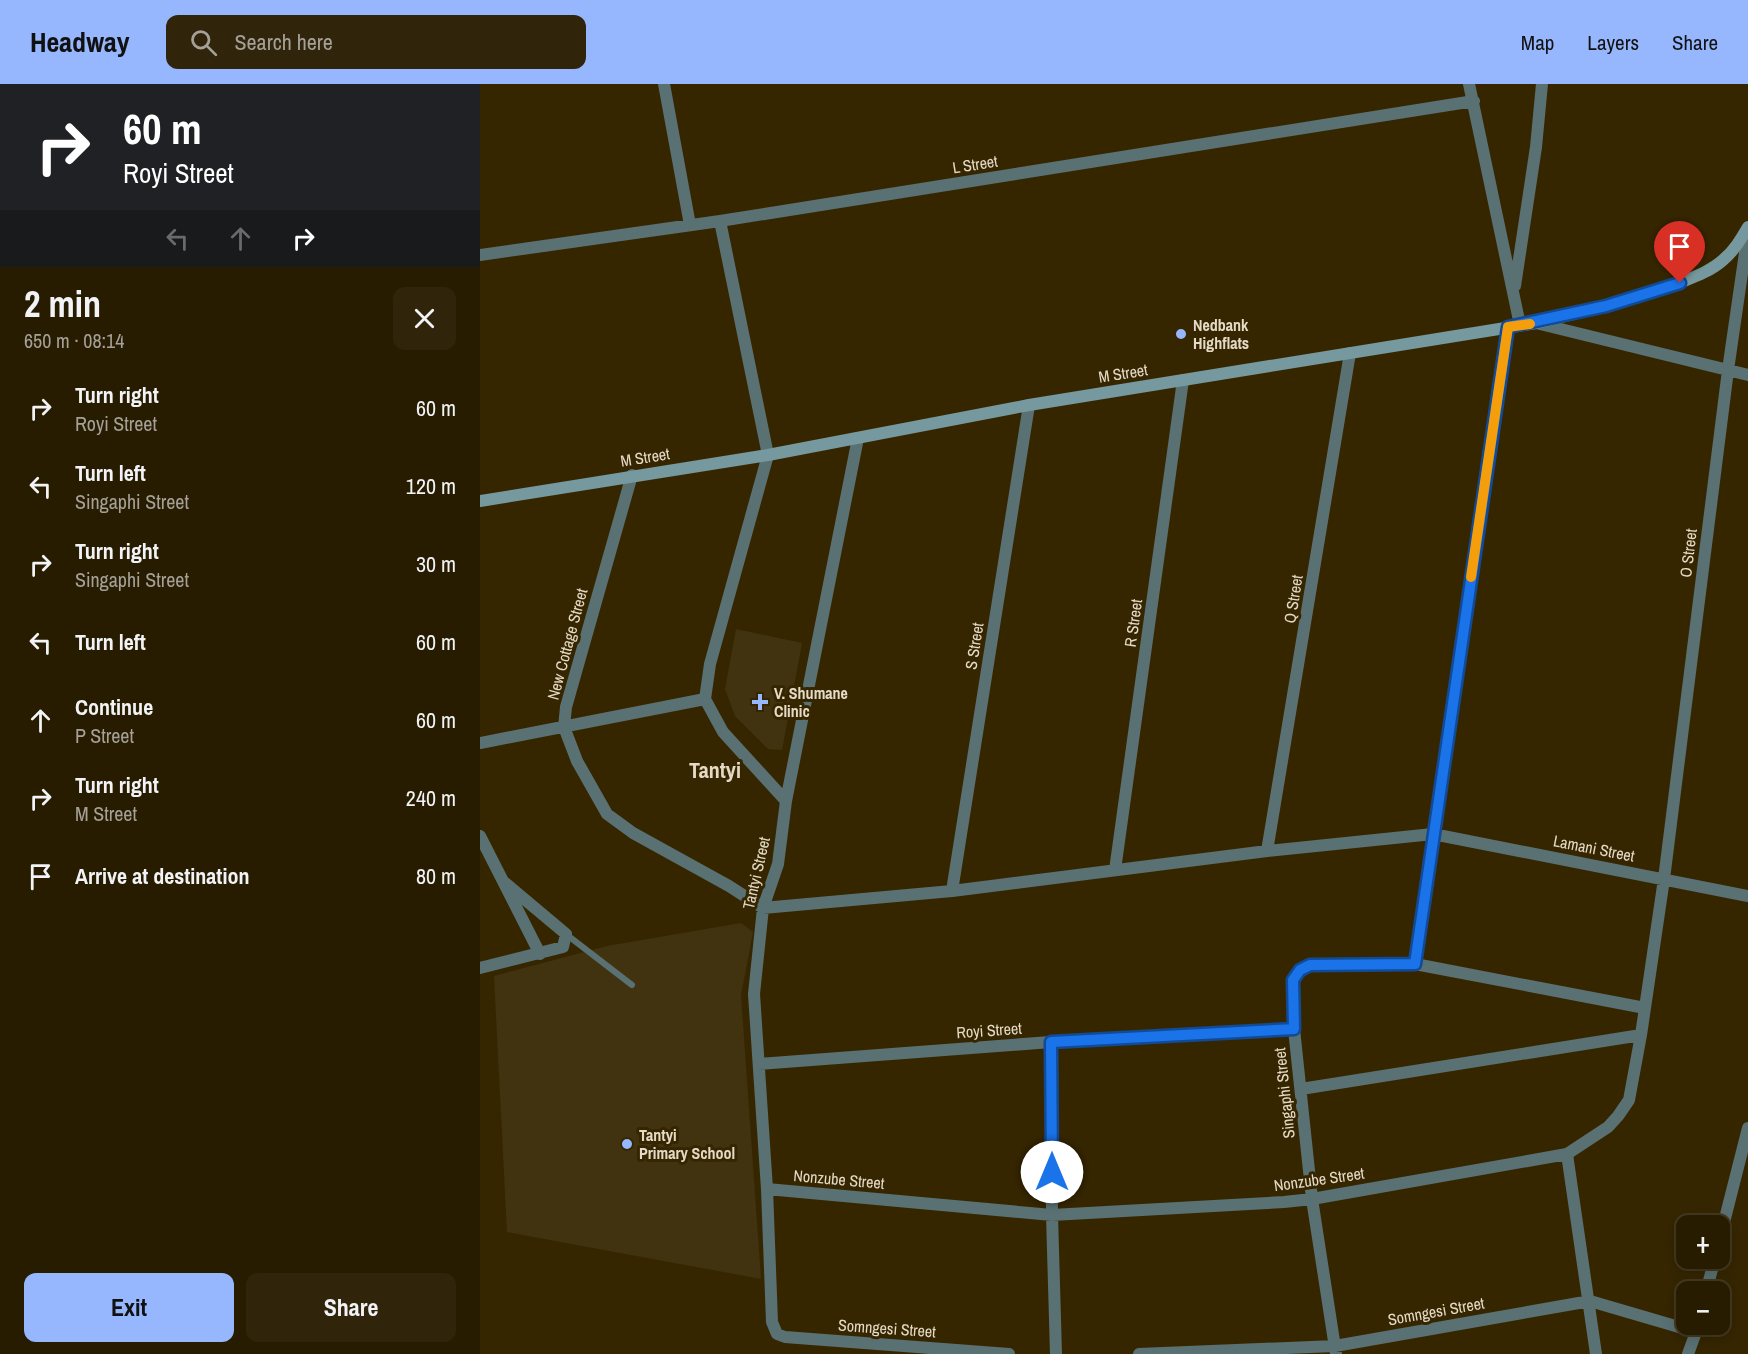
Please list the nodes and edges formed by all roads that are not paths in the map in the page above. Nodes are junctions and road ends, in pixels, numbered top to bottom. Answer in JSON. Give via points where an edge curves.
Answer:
{"nodes":[{"id":1,"x":664,"y":84,"type":"edge"},
{"id":2,"x":1469,"y":84,"type":"edge"},
{"id":3,"x":1542,"y":84,"type":"edge"},
{"id":4,"x":1474,"y":101,"type":"junction"},
{"id":5,"x":720,"y":221,"type":"junction"},
{"id":6,"x":690,"y":225,"type":"junction"},
{"id":7,"x":1748,"y":227,"type":"edge"},
{"id":8,"x":1748,"y":232,"type":"edge"},
{"id":9,"x":480,"y":255,"type":"edge"},
{"id":10,"x":1514,"y":296,"type":"junction"},
{"id":11,"x":1536,"y":322,"type":"junction"},
{"id":12,"x":1514,"y":326,"type":"junction"},
{"id":13,"x":1350,"y":353,"type":"junction"},
{"id":14,"x":1728,"y":370,"type":"junction"},
{"id":15,"x":1748,"y":375,"type":"edge"},
{"id":16,"x":1183,"y":380,"type":"junction"},
{"id":17,"x":1029,"y":405,"type":"junction"},
{"id":18,"x":858,"y":438,"type":"junction"},
{"id":19,"x":768,"y":455,"type":"junction"},
{"id":20,"x":632,"y":476,"type":"junction"},
{"id":21,"x":480,"y":501,"type":"edge"},
{"id":22,"x":705,"y":699,"type":"junction"},
{"id":23,"x":564,"y":727,"type":"junction"},
{"id":24,"x":480,"y":743,"type":"edge"},
{"id":25,"x":786,"y":801,"type":"junction"},
{"id":26,"x":1433,"y":834,"type":"junction"},
{"id":27,"x":480,"y":836,"type":"edge"},
{"id":28,"x":1268,"y":851,"type":"junction"},
{"id":29,"x":1115,"y":870,"type":"junction"},
{"id":30,"x":1664,"y":879,"type":"junction"},
{"id":31,"x":504,"y":882,"type":"junction"},
{"id":32,"x":952,"y":891,"type":"junction"},
{"id":33,"x":1748,"y":896,"type":"edge"},
{"id":34,"x":763,"y":908,"type":"junction"},
{"id":35,"x":566,"y":934,"type":"junction"},
{"id":36,"x":540,"y":954,"type":"junction"},
{"id":37,"x":1415,"y":964,"type":"junction"},
{"id":38,"x":480,"y":968,"type":"edge"},
{"id":39,"x":632,"y":985,"type":"dead end"},
{"id":40,"x":1644,"y":1008,"type":"junction"},
{"id":41,"x":1294,"y":1029,"type":"junction"},
{"id":42,"x":1641,"y":1035,"type":"junction"},
{"id":43,"x":1051,"y":1042,"type":"junction"},
{"id":44,"x":759,"y":1064,"type":"junction"},
{"id":45,"x":1301,"y":1089,"type":"junction"},
{"id":46,"x":1748,"y":1128,"type":"edge"},
{"id":47,"x":1567,"y":1154,"type":"junction"},
{"id":48,"x":767,"y":1189,"type":"junction"},
{"id":49,"x":1312,"y":1199,"type":"junction"},
{"id":50,"x":1052,"y":1215,"type":"junction"},
{"id":51,"x":1726,"y":1215,"type":"edge"},
{"id":52,"x":1590,"y":1301,"type":"junction"},
{"id":53,"x":772,"y":1322,"type":"joint"},
{"id":54,"x":1676,"y":1323,"type":"edge"},
{"id":55,"x":1695,"y":1335,"type":"edge"},
{"id":56,"x":1336,"y":1350,"type":"edge"},
{"id":57,"x":1009,"y":1354,"type":"edge"},
{"id":58,"x":1056,"y":1354,"type":"edge"},
{"id":59,"x":1139,"y":1354,"type":"edge"},
{"id":60,"x":1596,"y":1354,"type":"edge"},
{"id":61,"x":1688,"y":1354,"type":"edge"}],
"edges":[{"from":1,"to":6,"type":"street"},
{"from":2,"to":4,"type":"street"},
{"from":3,"to":10,"type":"street"},
{"from":4,"to":5,"type":"street","name":"L Street"},
{"from":4,"to":10,"type":"street"},
{"from":5,"to":6,"type":"street","name":"L Street"},
{"from":5,"to":19,"type":"street"},
{"from":6,"to":9,"type":"street","name":"L Street"},
{"from":7,"to":11,"type":"street","name":"M Street","via":[[1722,262],[1700,275],[1659,291]]},
{"from":8,"to":14,"type":"street","name":"O Street"},
{"from":10,"to":12,"type":"street"},
{"from":11,"to":12,"type":"street","name":"M Street"},
{"from":11,"to":14,"type":"street"},
{"from":12,"to":13,"type":"street","name":"M Street"},
{"from":12,"to":26,"type":"street"},
{"from":13,"to":16,"type":"street","name":"M Street"},
{"from":13,"to":28,"type":"street","name":"Q Street"},
{"from":14,"to":15,"type":"street"},
{"from":14,"to":30,"type":"street","name":"O Street"},
{"from":16,"to":17,"type":"street","name":"M Street"},
{"from":16,"to":29,"type":"street","name":"R Street"},
{"from":17,"to":18,"type":"street","name":"M Street"},
{"from":17,"to":32,"type":"street","name":"S Street"},
{"from":18,"to":19,"type":"street","name":"M Street"},
{"from":18,"to":25,"type":"street","name":"Tantyi Street"},
{"from":19,"to":20,"type":"street","name":"M Street"},
{"from":19,"to":22,"type":"street","via":[[710,664]]},
{"from":20,"to":21,"type":"street","name":"M Street"},
{"from":20,"to":23,"type":"street","name":"New Cottage Street","via":[[566,707]]},
{"from":22,"to":23,"type":"street"},
{"from":22,"to":25,"type":"street","via":[[723,732]]},
{"from":23,"to":24,"type":"street"},
{"from":23,"to":34,"type":"street","via":[[577,761],[607,814]]},
{"from":25,"to":34,"type":"street","name":"Tantyi Street","via":[[778,864]]},
{"from":26,"to":28,"type":"street","name":"Lamani Street"},
{"from":26,"to":30,"type":"street","name":"Lamani Street"},
{"from":26,"to":37,"type":"street"},
{"from":27,"to":31,"type":"street"},
{"from":28,"to":29,"type":"street","name":"Lamani Street"},
{"from":29,"to":32,"type":"street","name":"Lamani Street"},
{"from":30,"to":33,"type":"street","name":"Lamani Street"},
{"from":30,"to":40,"type":"street","name":"Nonzube Street"},
{"from":31,"to":35,"type":"street"},
{"from":31,"to":36,"type":"street"},
{"from":32,"to":34,"type":"street","name":"Lamani Street"},
{"from":34,"to":44,"type":"street","name":"Tantyi Street","via":[[754,994]]},
{"from":35,"to":36,"type":"street","via":[[563,947]]},
{"from":35,"to":39,"type":"lane"},
{"from":36,"to":38,"type":"street"},
{"from":37,"to":40,"type":"street","name":"Singaphi Street"},
{"from":37,"to":41,"type":"street","name":"Singaphi Street","via":[[1310,965],[1300,970],[1293,980]]},
{"from":40,"to":42,"type":"street","name":"Nonzube Street"},
{"from":41,"to":43,"type":"street","name":"Royi Street"},
{"from":41,"to":45,"type":"street","name":"Singaphi Street"},
{"from":42,"to":45,"type":"street"},
{"from":42,"to":47,"type":"street","name":"Nonzube Street","via":[[1629,1100],[1608,1127]]},
{"from":43,"to":44,"type":"street","name":"Royi Street"},
{"from":43,"to":50,"type":"street"},
{"from":44,"to":48,"type":"street","name":"Tantyi Street"},
{"from":45,"to":49,"type":"street","name":"Singaphi Street"},
{"from":46,"to":51,"type":"street"},
{"from":47,"to":49,"type":"street","name":"Nonzube Street"},
{"from":47,"to":52,"type":"street"},
{"from":48,"to":50,"type":"street","name":"Nonzube Street"},
{"from":48,"to":53,"type":"street","name":"Tantyi Street"},
{"from":49,"to":50,"type":"street","name":"Nonzube Street"},
{"from":49,"to":56,"type":"street","name":"Singaphi Street"},
{"from":50,"to":58,"type":"street"},
{"from":52,"to":54,"type":"street"},
{"from":52,"to":56,"type":"street","name":"Somngesi Street"},
{"from":52,"to":60,"type":"street"},
{"from":53,"to":57,"type":"street","name":"Somngesi Street","via":[[777,1334],[784,1337]]},
{"from":55,"to":61,"type":"street"},
{"from":56,"to":59,"type":"street","name":"Somngesi Street"}]}
